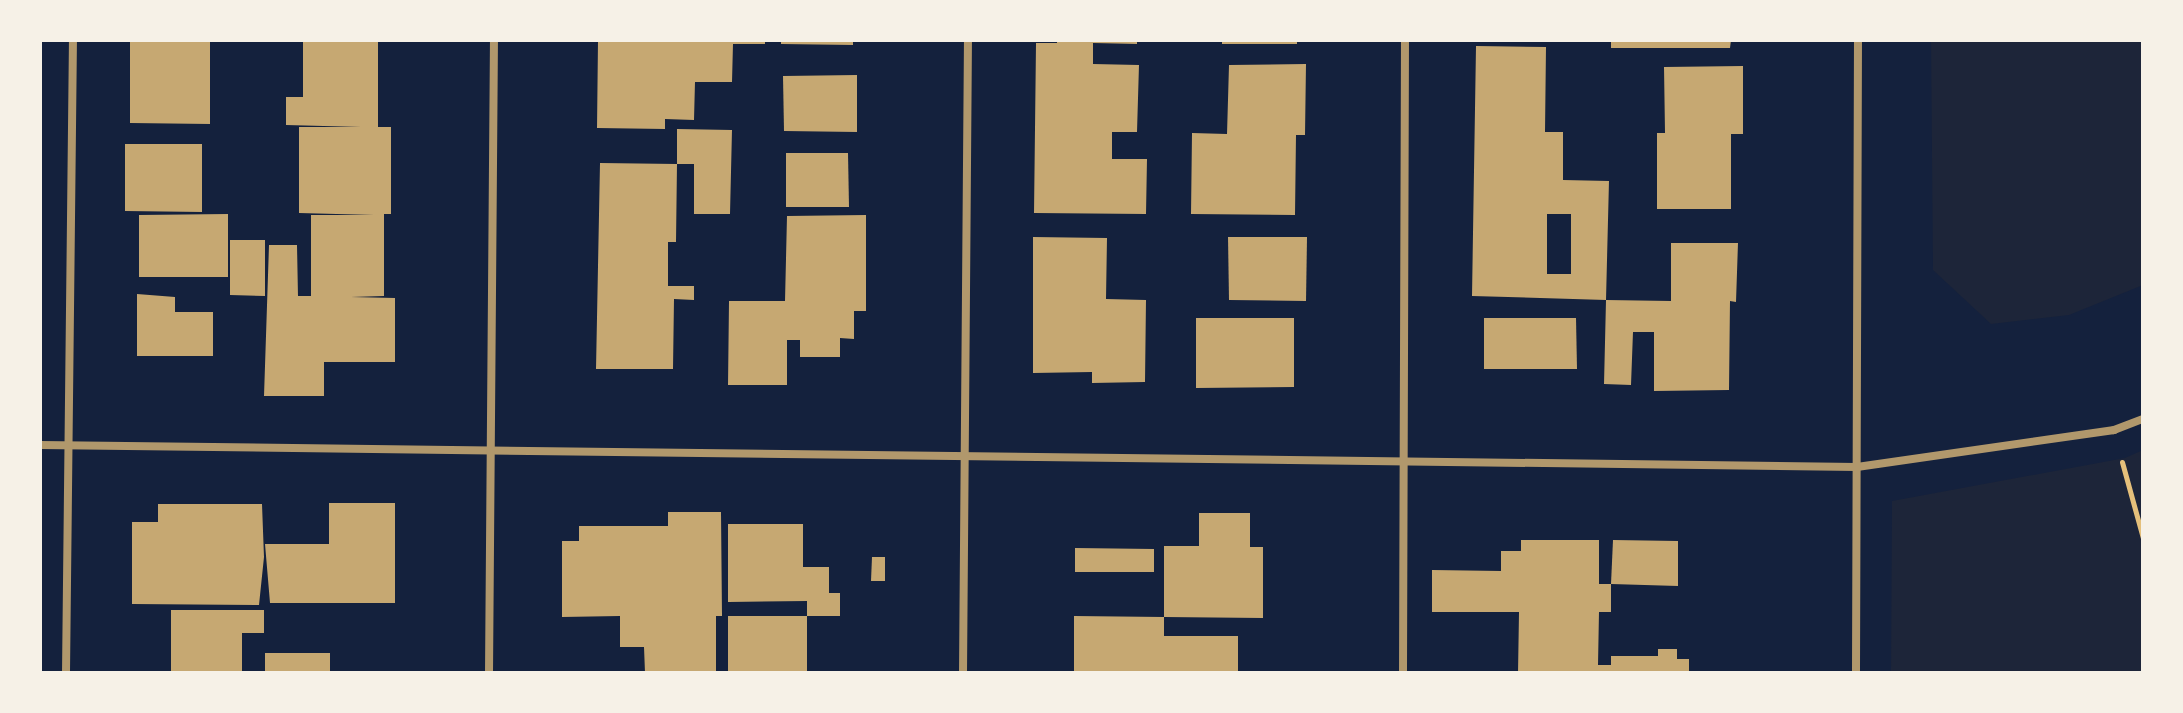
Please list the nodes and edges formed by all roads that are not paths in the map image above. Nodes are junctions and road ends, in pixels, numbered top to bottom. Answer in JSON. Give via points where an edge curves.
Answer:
{"nodes":[{"id":1,"x":73,"y":40,"type":"edge"},
{"id":2,"x":494,"y":40,"type":"edge"},
{"id":3,"x":968,"y":40,"type":"edge"},
{"id":4,"x":1405,"y":40,"type":"edge"},
{"id":5,"x":1858,"y":40,"type":"edge"},
{"id":6,"x":2143,"y":419,"type":"edge"},
{"id":7,"x":40,"y":445,"type":"edge"},
{"id":8,"x":66,"y":445,"type":"junction"},
{"id":9,"x":488,"y":451,"type":"junction"},
{"id":10,"x":966,"y":457,"type":"junction"},
{"id":11,"x":1404,"y":461,"type":"junction"},
{"id":12,"x":1857,"y":467,"type":"junction"},
{"id":13,"x":66,"y":673,"type":"edge"},
{"id":14,"x":489,"y":673,"type":"edge"},
{"id":15,"x":963,"y":673,"type":"edge"},
{"id":16,"x":1403,"y":673,"type":"edge"},
{"id":17,"x":1856,"y":673,"type":"edge"}],
"edges":[{"from":1,"to":8,"type":"street"},
{"from":2,"to":9,"type":"street"},
{"from":3,"to":10,"type":"street"},
{"from":4,"to":11,"type":"street"},
{"from":5,"to":12,"type":"street"},
{"from":6,"to":12,"type":"street","via":[[2114,430]]},
{"from":7,"to":8,"type":"street"},
{"from":8,"to":9,"type":"street"},
{"from":8,"to":13,"type":"street"},
{"from":9,"to":10,"type":"street"},
{"from":9,"to":14,"type":"street"},
{"from":10,"to":11,"type":"street"},
{"from":10,"to":15,"type":"street"},
{"from":11,"to":12,"type":"street"},
{"from":11,"to":16,"type":"street"},
{"from":12,"to":17,"type":"street"}]}
